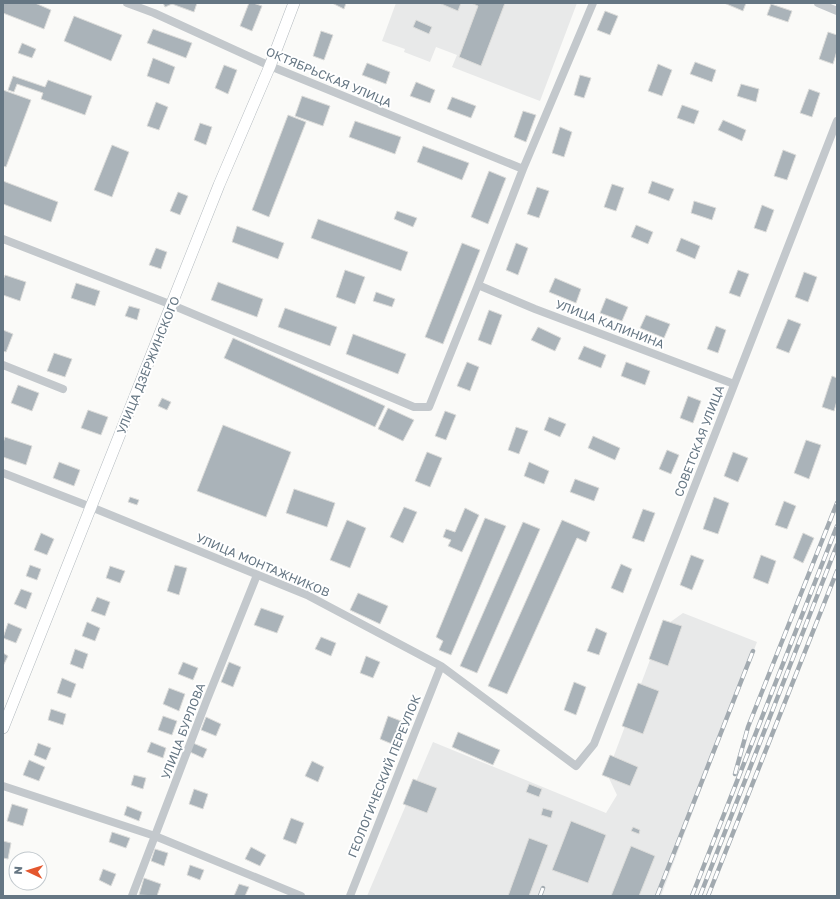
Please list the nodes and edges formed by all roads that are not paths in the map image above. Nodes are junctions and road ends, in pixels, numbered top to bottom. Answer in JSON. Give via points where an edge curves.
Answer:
{"nodes":[{"id":1,"x":127,"y":3,"type":"edge"},
{"id":2,"x":294,"y":3,"type":"edge"},
{"id":3,"x":593,"y":3,"type":"edge"},
{"id":4,"x":818,"y":3,"type":"edge"},
{"id":5,"x":837,"y":11,"type":"edge"},
{"id":6,"x":270,"y":66,"type":"junction"},
{"id":7,"x":837,"y":121,"type":"edge"},
{"id":8,"x":523,"y":169,"type":"junction"},
{"id":9,"x":3,"y":238,"type":"edge"},
{"id":10,"x":478,"y":285,"type":"junction"},
{"id":11,"x":172,"y":305,"type":"junction"},
{"id":12,"x":3,"y":366,"type":"edge"},
{"id":13,"x":734,"y":384,"type":"junction"},
{"id":14,"x":63,"y":389,"type":"dead end"},
{"id":15,"x":3,"y":473,"type":"edge"},
{"id":16,"x":92,"y":507,"type":"junction"},
{"id":17,"x":258,"y":575,"type":"junction"},
{"id":18,"x":441,"y":666,"type":"junction"},
{"id":19,"x":3,"y":728,"type":"edge"},
{"id":20,"x":576,"y":766,"type":"joint"},
{"id":21,"x":3,"y":786,"type":"edge"},
{"id":22,"x":155,"y":836,"type":"junction"},
{"id":23,"x":132,"y":896,"type":"edge"},
{"id":24,"x":301,"y":896,"type":"edge"},
{"id":25,"x":350,"y":896,"type":"edge"}],
"edges":[{"from":1,"to":6,"type":"street","name":"ОКТЯБРЬСКАЯ УЛИЦА"},
{"from":2,"to":6,"type":"street","name":"УЛИЦА ДЗЕРЖИНСКОГО"},
{"from":3,"to":8,"type":"street"},
{"from":4,"to":5,"type":"street"},
{"from":6,"to":8,"type":"street","name":"ОКТЯБРЬСКАЯ УЛИЦА"},
{"from":6,"to":11,"type":"street","name":"УЛИЦА ДЗЕРЖИНСКОГО"},
{"from":7,"to":13,"type":"street","name":"СОВЕТСКАЯ УЛИЦА"},
{"from":8,"to":10,"type":"street"},
{"from":9,"to":11,"type":"street"},
{"from":10,"to":11,"type":"street","via":[[429,407],[414,407]]},
{"from":10,"to":13,"type":"street","name":"УЛИЦА КАЛИНИНА"},
{"from":11,"to":16,"type":"street","name":"УЛИЦА ДЗЕРЖИНСКОГО"},
{"from":12,"to":14,"type":"street"},
{"from":13,"to":20,"type":"street","name":"СОВЕТСКАЯ УЛИЦА","via":[[594,744]]},
{"from":15,"to":16,"type":"street","name":"УЛИЦА МОНТАЖНИКОВ"},
{"from":16,"to":17,"type":"street","name":"УЛИЦА МОНТАЖНИКОВ"},
{"from":16,"to":19,"type":"street","name":"УЛИЦА ДЗЕРЖИНСКОГО"},
{"from":17,"to":18,"type":"street","name":"УЛИЦА МОНТАЖНИКОВ","via":[[307,595]]},
{"from":17,"to":22,"type":"street","name":"УЛИЦА БУРЛОВА"},
{"from":18,"to":20,"type":"street","name":"УЛИЦА МОНТАЖНИКОВ"},
{"from":18,"to":25,"type":"street","name":"ГЕОЛОГИЧЕСКИЙ ПЕРЕУЛОК"},
{"from":21,"to":22,"type":"street"},
{"from":22,"to":23,"type":"street","name":"УЛИЦА БУРЛОВА"},
{"from":22,"to":24,"type":"street"}]}
